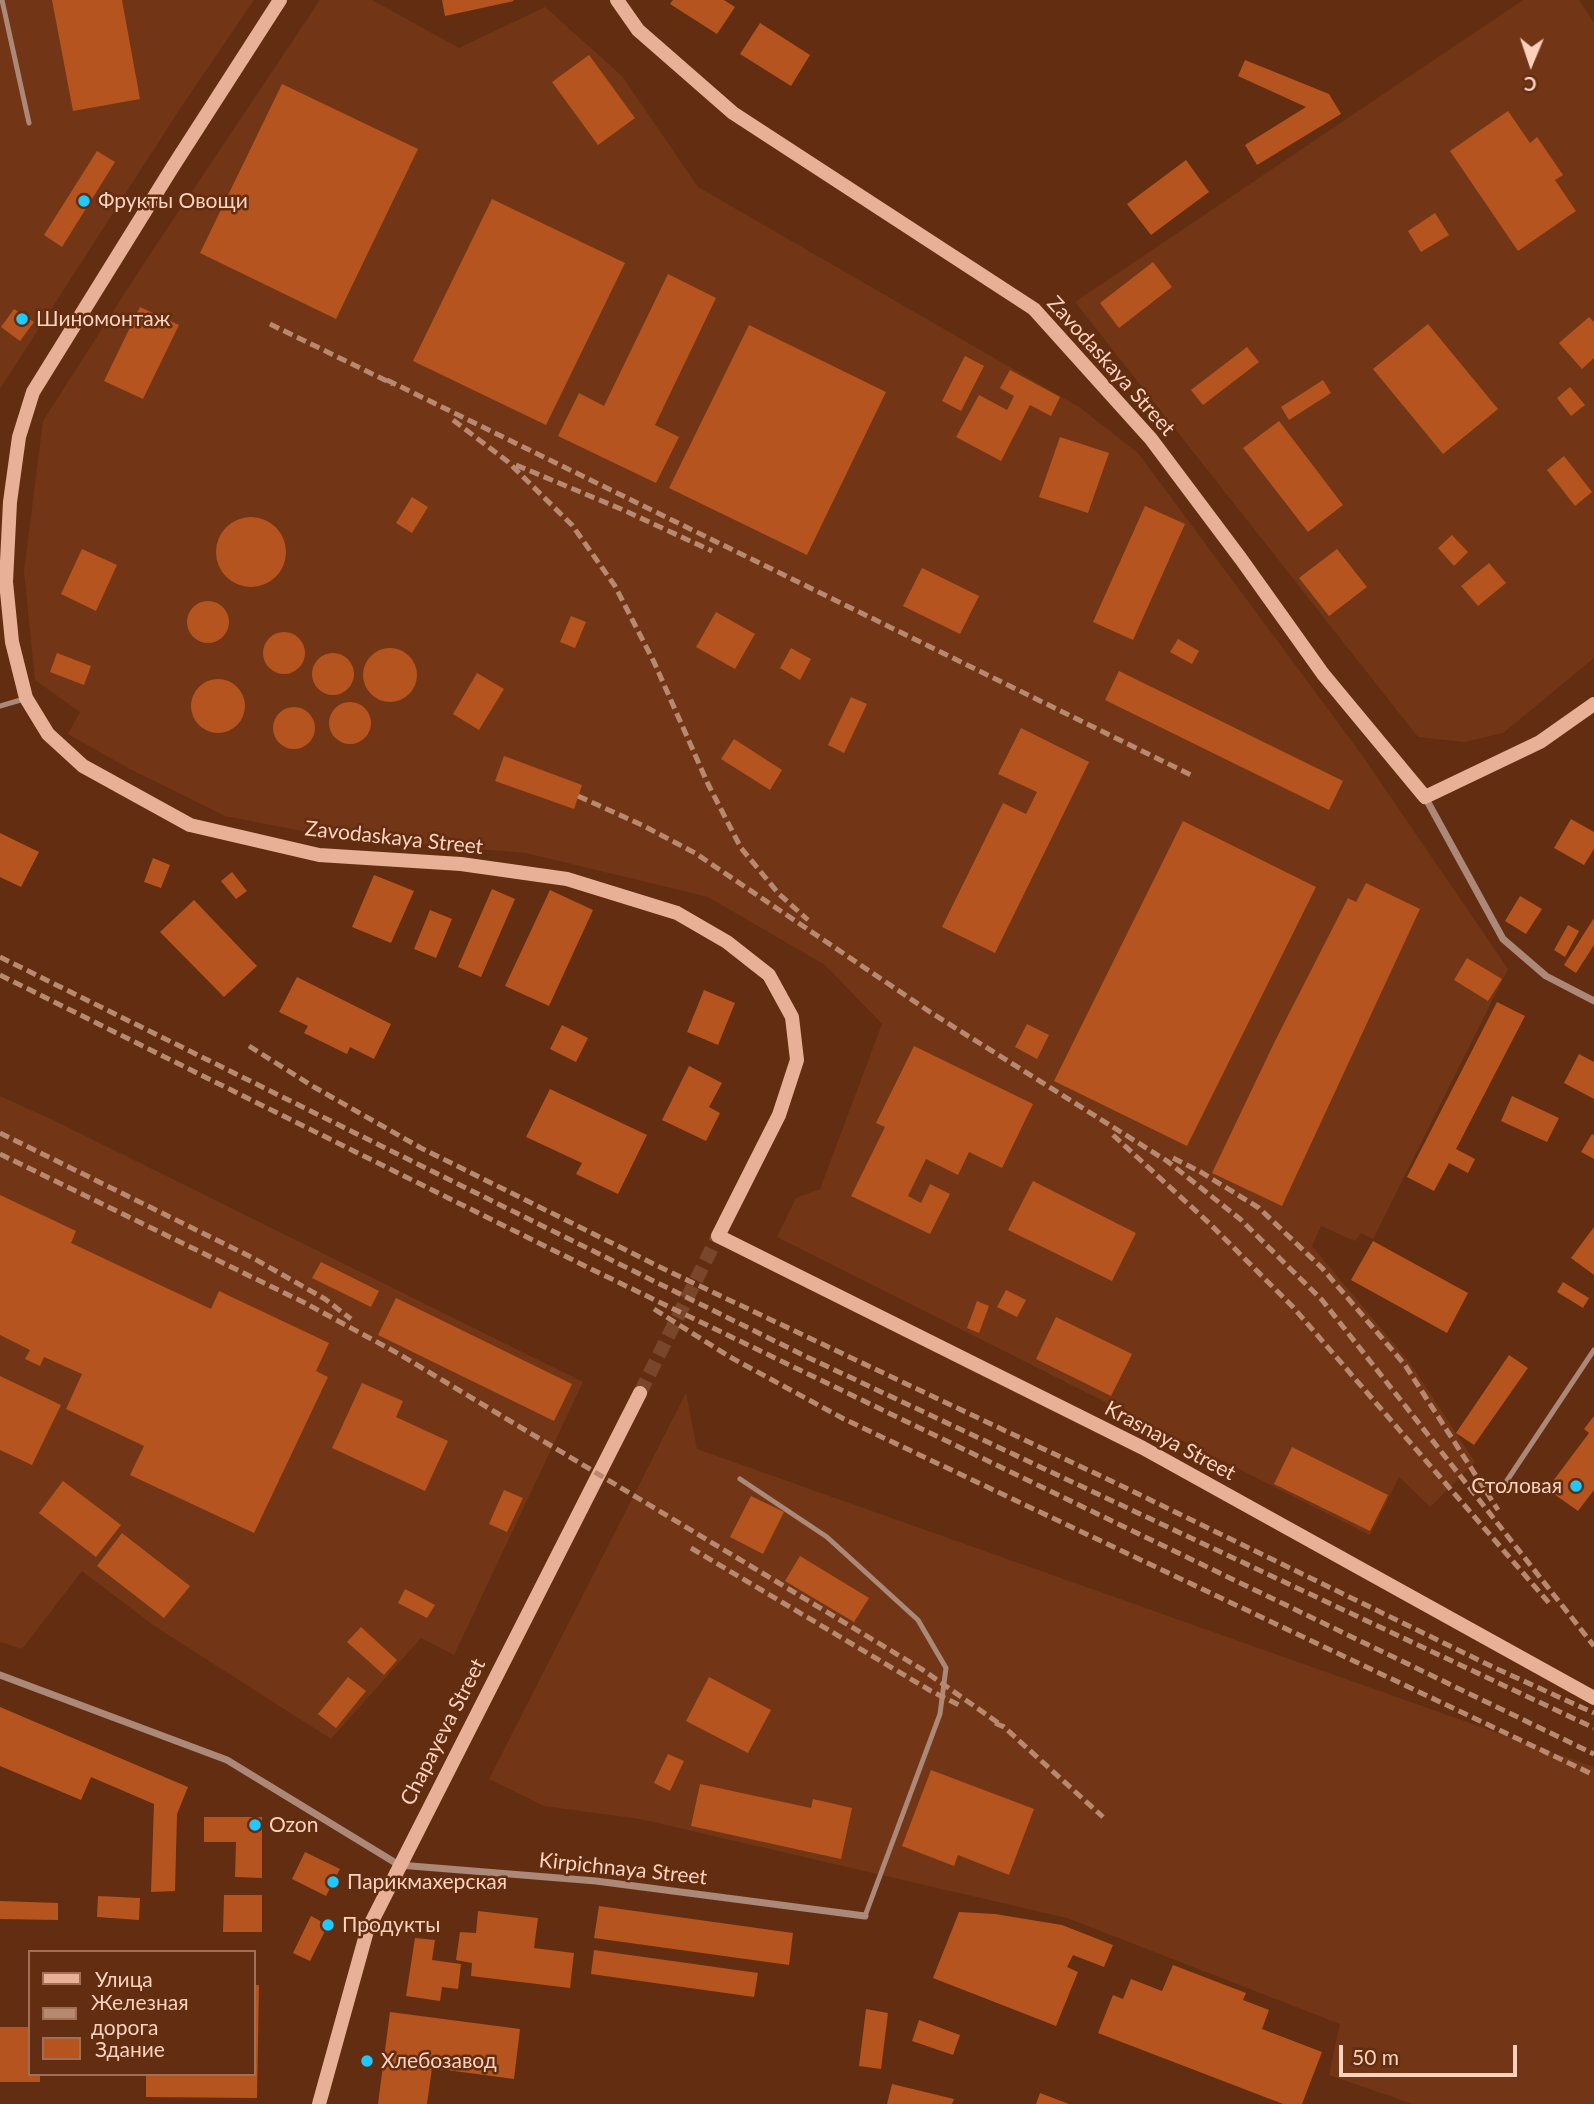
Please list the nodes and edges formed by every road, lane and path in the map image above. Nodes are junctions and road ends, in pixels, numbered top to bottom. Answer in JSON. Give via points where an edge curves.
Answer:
{"nodes":[{"id":1,"x":2,"y":0,"type":"edge"},
{"id":2,"x":280,"y":0,"type":"edge"},
{"id":3,"x":617,"y":0,"type":"edge"},
{"id":4,"x":29,"y":123,"type":"dead end"},
{"id":5,"x":26,"y":698,"type":"junction"},
{"id":6,"x":1594,"y":704,"type":"edge"},
{"id":7,"x":0,"y":706,"type":"edge"},
{"id":8,"x":1425,"y":797,"type":"junction"},
{"id":9,"x":1594,"y":1001,"type":"edge"},
{"id":10,"x":718,"y":1236,"type":"joint"},
{"id":11,"x":1594,"y":1350,"type":"edge"},
{"id":12,"x":640,"y":1393,"type":"tunnel mouth"},
{"id":13,"x":740,"y":1479,"type":"dead end"},
{"id":14,"x":1506,"y":1482,"type":"dead end"},
{"id":15,"x":0,"y":1675,"type":"edge"},
{"id":16,"x":1594,"y":1698,"type":"edge"},
{"id":17,"x":399,"y":1865,"type":"junction"},
{"id":18,"x":865,"y":1916,"type":"joint"},
{"id":19,"x":319,"y":2104,"type":"edge"}],
"edges":[{"from":1,"to":4,"type":"lane"},
{"from":2,"to":5,"type":"main road","name":"Zavodaskaya Street","via":[[33,392],[19,437],[6,582],[12,642]]},
{"from":3,"to":8,"type":"main road","name":"Zavodaskaya Street","via":[[638,30],[733,113],[1034,309],[1151,439],[1323,674]]},
{"from":5,"to":7,"type":"lane"},
{"from":5,"to":10,"type":"main road","name":"Zavodaskaya Street","via":[[48,734],[83,766],[190,825],[319,855],[461,864],[567,879],[677,913],[727,942],[769,975],[792,1017],[797,1060],[779,1115]]},
{"from":6,"to":8,"type":"main road","via":[[1540,742]]},
{"from":8,"to":9,"type":"street","via":[[1503,939],[1546,976]]},
{"from":10,"to":16,"type":"main road","name":"Krasnaya Street","via":[[1143,1448]]},
{"from":11,"to":14,"type":"lane"},
{"from":12,"to":17,"type":"main road","name":"Chapayeva Street"},
{"from":13,"to":18,"type":"lane","via":[[827,1537],[918,1620],[946,1668],[940,1714]]},
{"from":15,"to":17,"type":"street","name":"Kirpichnaya Street","via":[[227,1760]]},
{"from":17,"to":18,"type":"street","name":"Kirpichnaya Street","via":[[596,1881]]},
{"from":17,"to":19,"type":"main road","name":"Chapayeva Street","via":[[367,1931]]}]}
